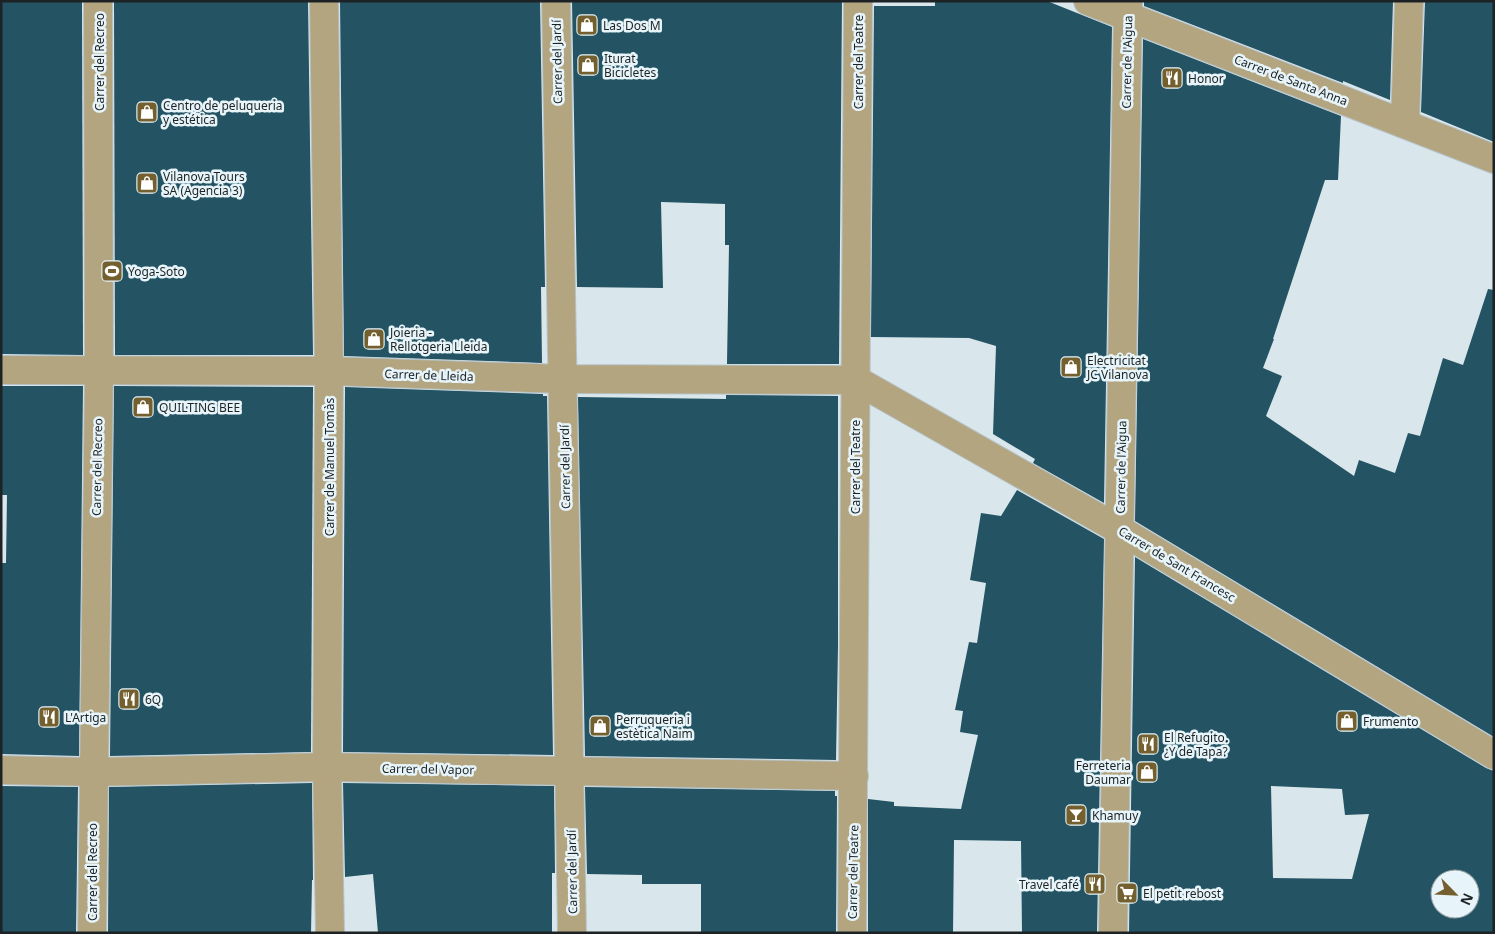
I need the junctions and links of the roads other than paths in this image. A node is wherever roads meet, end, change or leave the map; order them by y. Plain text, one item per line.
1 (98, 1) edge
2 (324, 1) edge
3 (556, 1) edge
4 (858, 1) edge
5 (1088, 1) edge
6 (1409, 1) edge
7 (1128, 9) edge
8 (1405, 124) junction
9 (1494, 159) edge
10 (1, 370) edge
11 (99, 371) junction
12 (329, 371) junction
13 (563, 380) junction
14 (856, 380) junction
15 (1120, 530) junction
16 (1494, 755) edge
17 (327, 767) junction
18 (1, 770) edge
19 (571, 771) junction
20 (92, 772) junction
21 (854, 776) junction
22 (92, 933) edge
23 (330, 933) edge
24 (572, 933) edge
25 (852, 933) edge
26 (1112, 933) edge

1 - 11 street, Carrer del Recreo
2 - 12 street, Carrer de Manuel Tomàs
3 - 13 street, Carrer del Jardí
4 - 14 street, Carrer del Teatre
5 - 7 street, Carrer de Santa Anna
6 - 8 street
7 - 8 street, Carrer de Santa Anna
7 - 15 street, Carrer de l'Aigua
8 - 9 street, Carrer de Santa Anna
10 - 11 street, Carrer de Lleida
11 - 12 street, Carrer de Lleida
11 - 20 street, Carrer del Recreo
12 - 13 street, Carrer de Lleida
12 - 17 street, Carrer de Manuel Tomàs
13 - 14 street, Carrer de Lleida
13 - 19 street, Carrer del Jardí
14 - 15 street, Carrer de Sant Francesc
14 - 21 street, Carrer del Teatre
15 - 16 street, Carrer de Sant Francesc
15 - 26 street, Carrer de l'Aigua
17 - 19 street, Carrer del Vapor
17 - 20 street, Carrer del Vapor
17 - 23 street, Carrer de Manuel Tomàs
18 - 20 street, Carrer del Vapor
19 - 21 street, Carrer del Vapor
19 - 24 street, Carrer del Jardí
20 - 22 street, Carrer del Recreo
21 - 25 street, Carrer del Teatre

